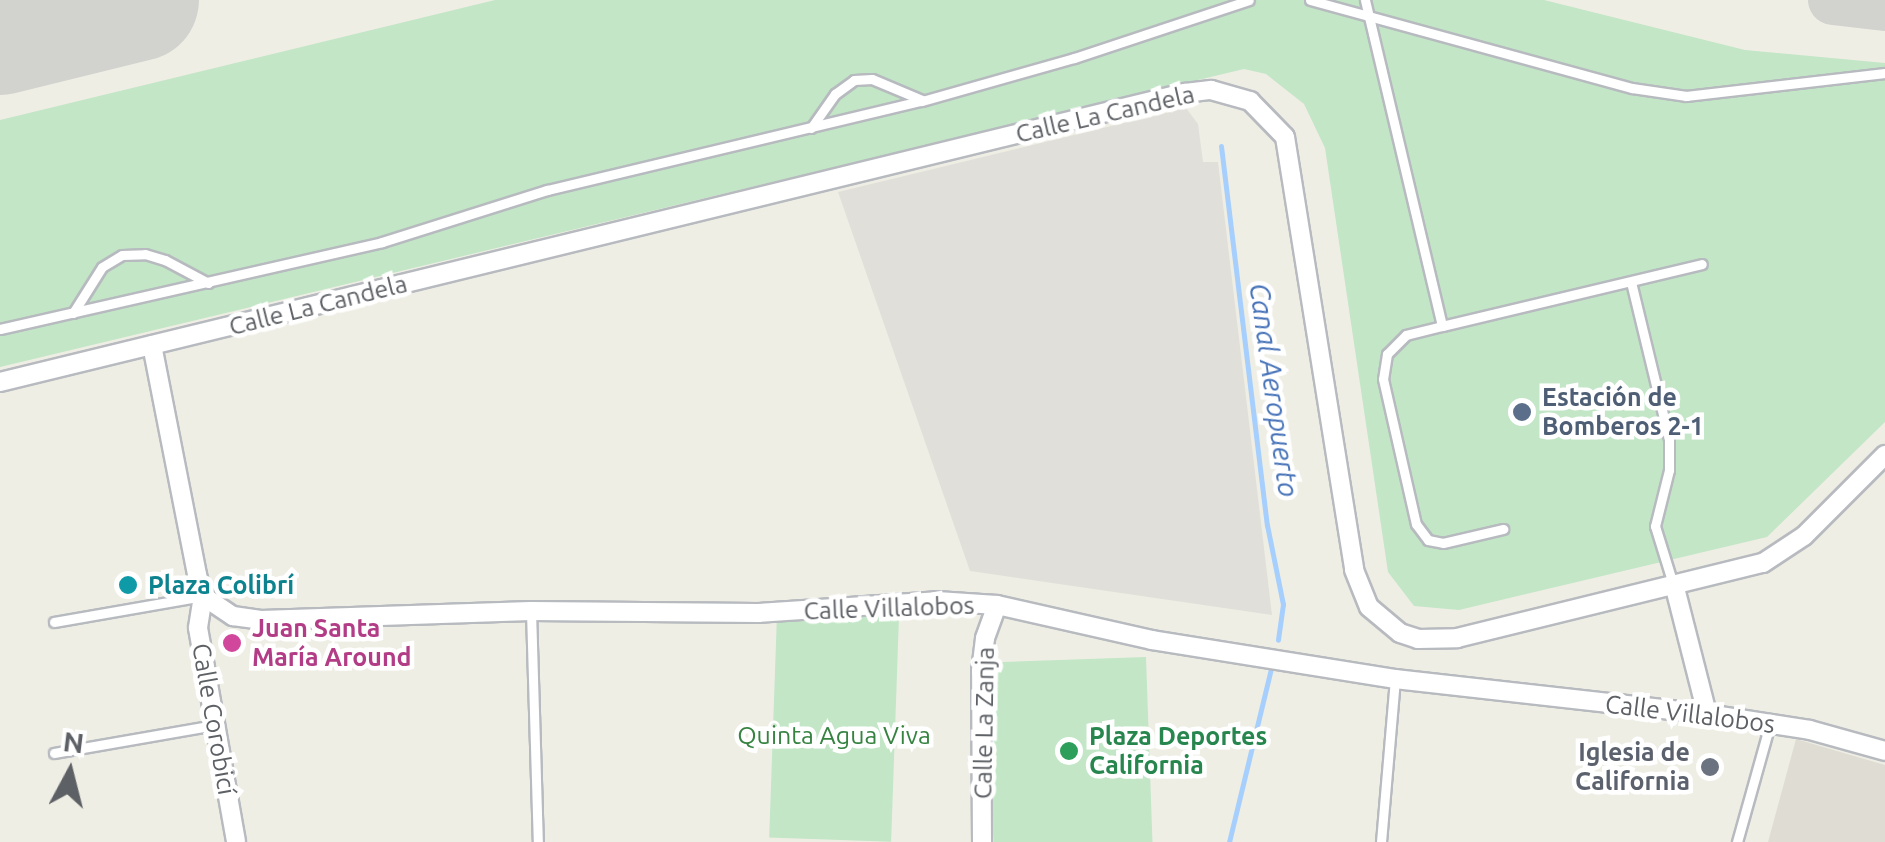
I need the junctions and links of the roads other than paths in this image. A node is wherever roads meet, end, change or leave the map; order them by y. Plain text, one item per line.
1 (1250, 0) edge
2 (1310, 0) edge
3 (1365, 0) edge
4 (1367, 14) junction
5 (1885, 73) edge
6 (922, 100) junction
7 (811, 128) junction
8 (1702, 264) dead end
9 (1631, 282) junction
10 (208, 283) junction
11 (73, 313) junction
12 (1442, 326) junction
13 (0, 329) edge
14 (152, 345) junction
15 (0, 382) edge
16 (1885, 454) edge
17 (1502, 529) dead end
18 (1675, 588) junction
19 (203, 596) junction
20 (998, 605) junction
21 (531, 611) junction
22 (54, 622) dead end
23 (1395, 679) junction
24 (1708, 714) junction
25 (215, 724) junction
26 (1770, 724) junction
27 (1885, 751) edge
28 (54, 754) dead end
29 (236, 842) edge
30 (538, 842) edge
31 (982, 842) edge
32 (1381, 842) edge
33 (1737, 842) edge

1 - 6 lane
2 - 4 lane
3 - 4 lane
4 - 5 lane
4 - 12 lane
6 - 7 lane
6 - 7 lane
7 - 10 lane
8 - 9 lane
9 - 12 lane
9 - 18 lane
10 - 11 lane
10 - 11 lane
11 - 13 lane
12 - 17 lane
14 - 15 street, Calle La Candela
14 - 18 street, Calle La Candela
14 - 19 street
16 - 18 street, Calle La Candela
18 - 24 street
19 - 21 street, Calle Villalobos
19 - 22 lane
19 - 25 street, Calle Corobicí
20 - 21 street, Calle Villalobos
20 - 23 street, Calle Villalobos
20 - 31 street, Calle La Zanja
21 - 30 lane
23 - 24 street, Calle Villalobos
23 - 32 lane
24 - 26 street, Calle Villalobos
25 - 28 lane
25 - 29 street, Calle Corobicí
26 - 27 street, Calle Villalobos
26 - 33 lane

